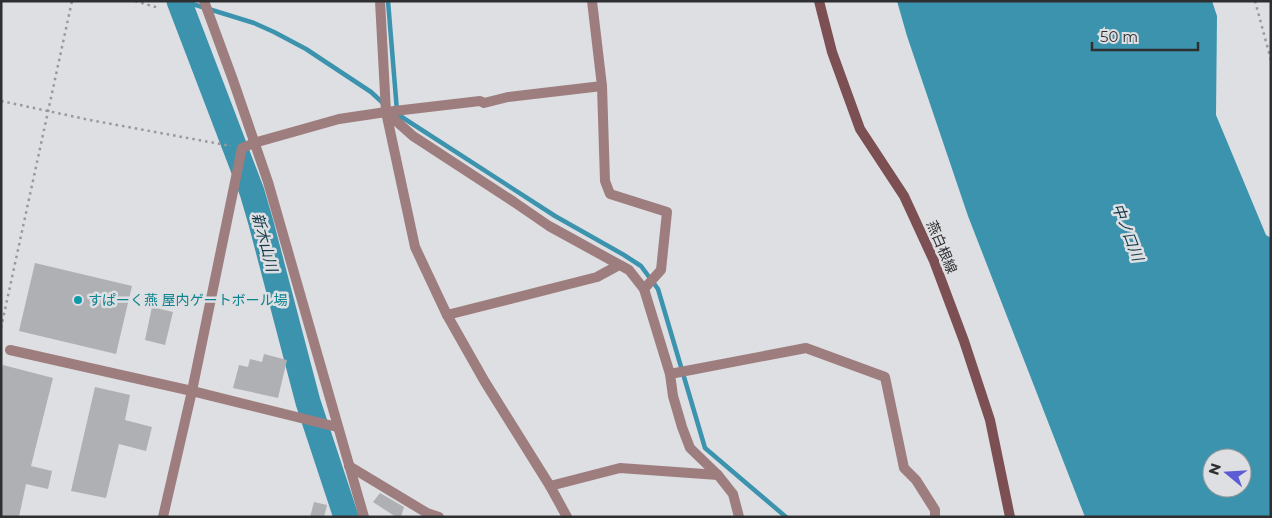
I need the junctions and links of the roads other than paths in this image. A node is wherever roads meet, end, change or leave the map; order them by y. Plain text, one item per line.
1 (204, 1) edge
2 (380, 1) edge
3 (592, 1) edge
4 (819, 1) edge
5 (602, 86) junction
6 (386, 112) junction
7 (254, 143) junction
8 (619, 265) junction
9 (644, 289) junction
10 (447, 315) junction
11 (10, 350) dead end
12 (670, 374) junction
13 (192, 391) junction
14 (337, 427) junction
15 (349, 466) junction
16 (718, 475) junction
17 (550, 486) junction
18 (163, 517) edge
19 (364, 517) edge
20 (439, 517) edge
21 (567, 517) edge
22 (740, 517) edge
23 (935, 517) edge
24 (1010, 517) edge

1 - 7 street
2 - 6 street
3 - 5 street
4 - 24 main road, 燕白根線
5 - 6 street
5 - 9 street
6 - 7 street
6 - 8 street
6 - 10 street
7 - 13 street
7 - 14 street
8 - 9 street
8 - 10 street
9 - 12 street
10 - 17 street
11 - 13 street
12 - 16 street
12 - 23 street
13 - 14 street
13 - 18 street
14 - 15 street
15 - 19 street
15 - 20 street
16 - 17 street
16 - 22 street
17 - 21 street

